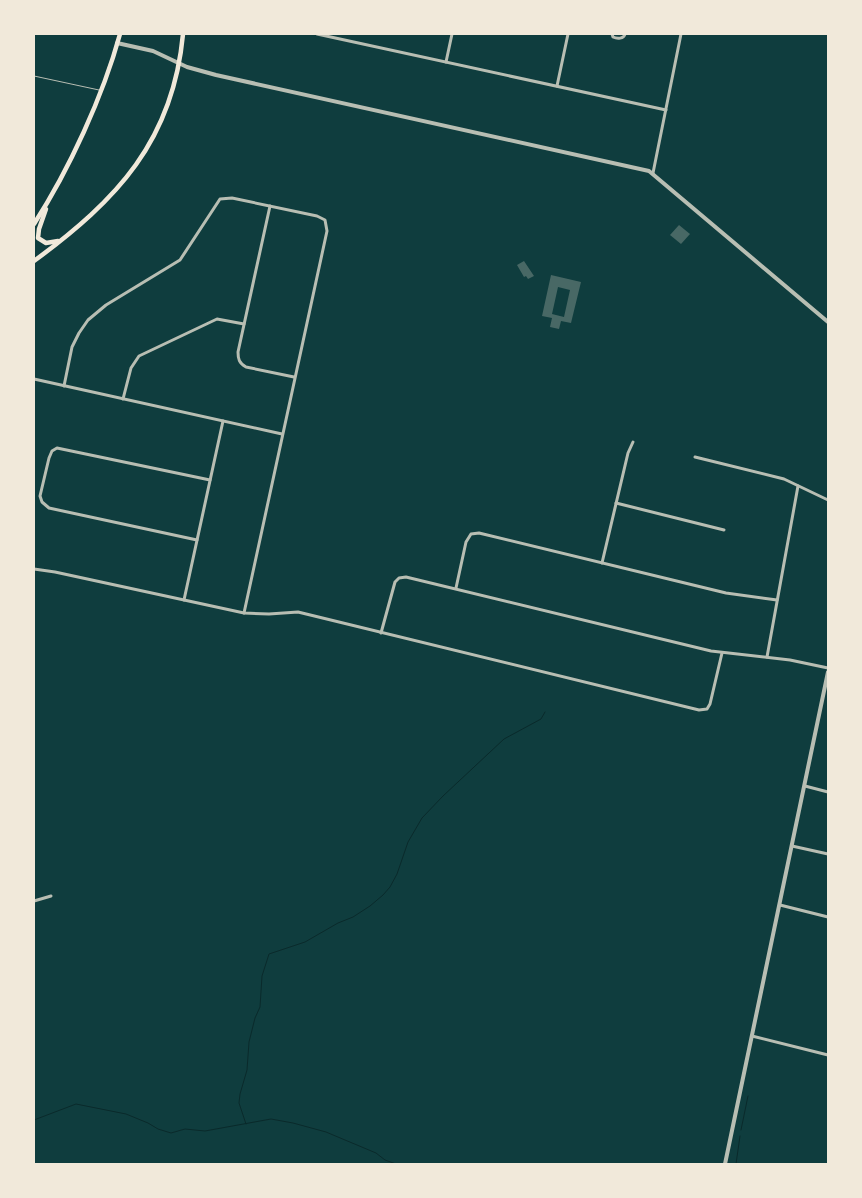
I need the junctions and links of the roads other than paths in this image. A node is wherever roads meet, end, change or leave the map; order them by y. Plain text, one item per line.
1 (120, 34) edge
2 (183, 34) edge
3 (318, 34) edge
4 (452, 34) edge
5 (568, 34) edge
6 (612, 34) edge
7 (626, 34) edge
8 (681, 34) edge
9 (117, 43) junction
10 (446, 62) junction
11 (180, 63) junction
12 (34, 76) edge
13 (558, 86) junction
14 (100, 91) junction
15 (666, 110) junction
16 (653, 173) junction
17 (49, 201) junction
18 (270, 206) junction
19 (34, 224) edge
20 (63, 239) junction
21 (34, 261) edge
22 (828, 322) edge
23 (244, 324) junction
24 (294, 377) junction
25 (34, 379) edge
26 (64, 386) junction
27 (123, 399) junction
28 (223, 420) junction
29 (282, 434) junction
30 (633, 442) dead end
31 (695, 457) dead end
32 (210, 480) junction
33 (798, 486) junction
34 (828, 500) edge
35 (616, 503) junction
36 (724, 530) dead end
37 (197, 540) junction
38 (602, 563) junction
39 (34, 569) edge
40 (456, 588) junction
41 (184, 600) junction
42 (777, 600) junction
43 (244, 613) junction
44 (381, 633) junction
45 (722, 653) junction
46 (767, 657) junction
47 (828, 668) edge
48 (828, 672) edge
49 (805, 786) junction
50 (828, 792) edge
51 (792, 846) junction
52 (828, 854) edge
53 (51, 896) dead end
54 (34, 901) edge
55 (780, 905) junction
56 (828, 917) edge
57 (752, 1036) junction
58 (828, 1055) edge
59 (725, 1164) edge

1 - 9 main road
2 - 11 main road
3 - 10 street
4 - 10 street
5 - 13 street
6 - 7 street
8 - 15 street
9 - 11 street
9 - 14 main road
10 - 13 street
11 - 16 street
11 - 20 main road
12 - 14 lane
13 - 15 street
14 - 17 main road
15 - 16 street
16 - 22 street
17 - 19 main road
17 - 20 main road
18 - 23 street
18 - 24 street
18 - 26 street
20 - 21 main road
23 - 24 street
23 - 27 street
24 - 29 street
25 - 26 street
26 - 27 street
27 - 28 street
28 - 29 street
28 - 32 street
29 - 43 street
30 - 35 street
31 - 33 street
32 - 37 street
32 - 37 street
33 - 34 street
33 - 42 street
35 - 36 street
35 - 38 street
37 - 41 street
38 - 40 street
38 - 42 street
39 - 41 street
40 - 44 street
40 - 45 street
41 - 43 street
42 - 46 street
43 - 44 street
44 - 45 street
45 - 46 street
46 - 47 street
48 - 49 street
49 - 50 street
49 - 51 street
51 - 52 street
51 - 55 street
53 - 54 street
55 - 56 street
55 - 57 street
57 - 58 street
57 - 59 street

